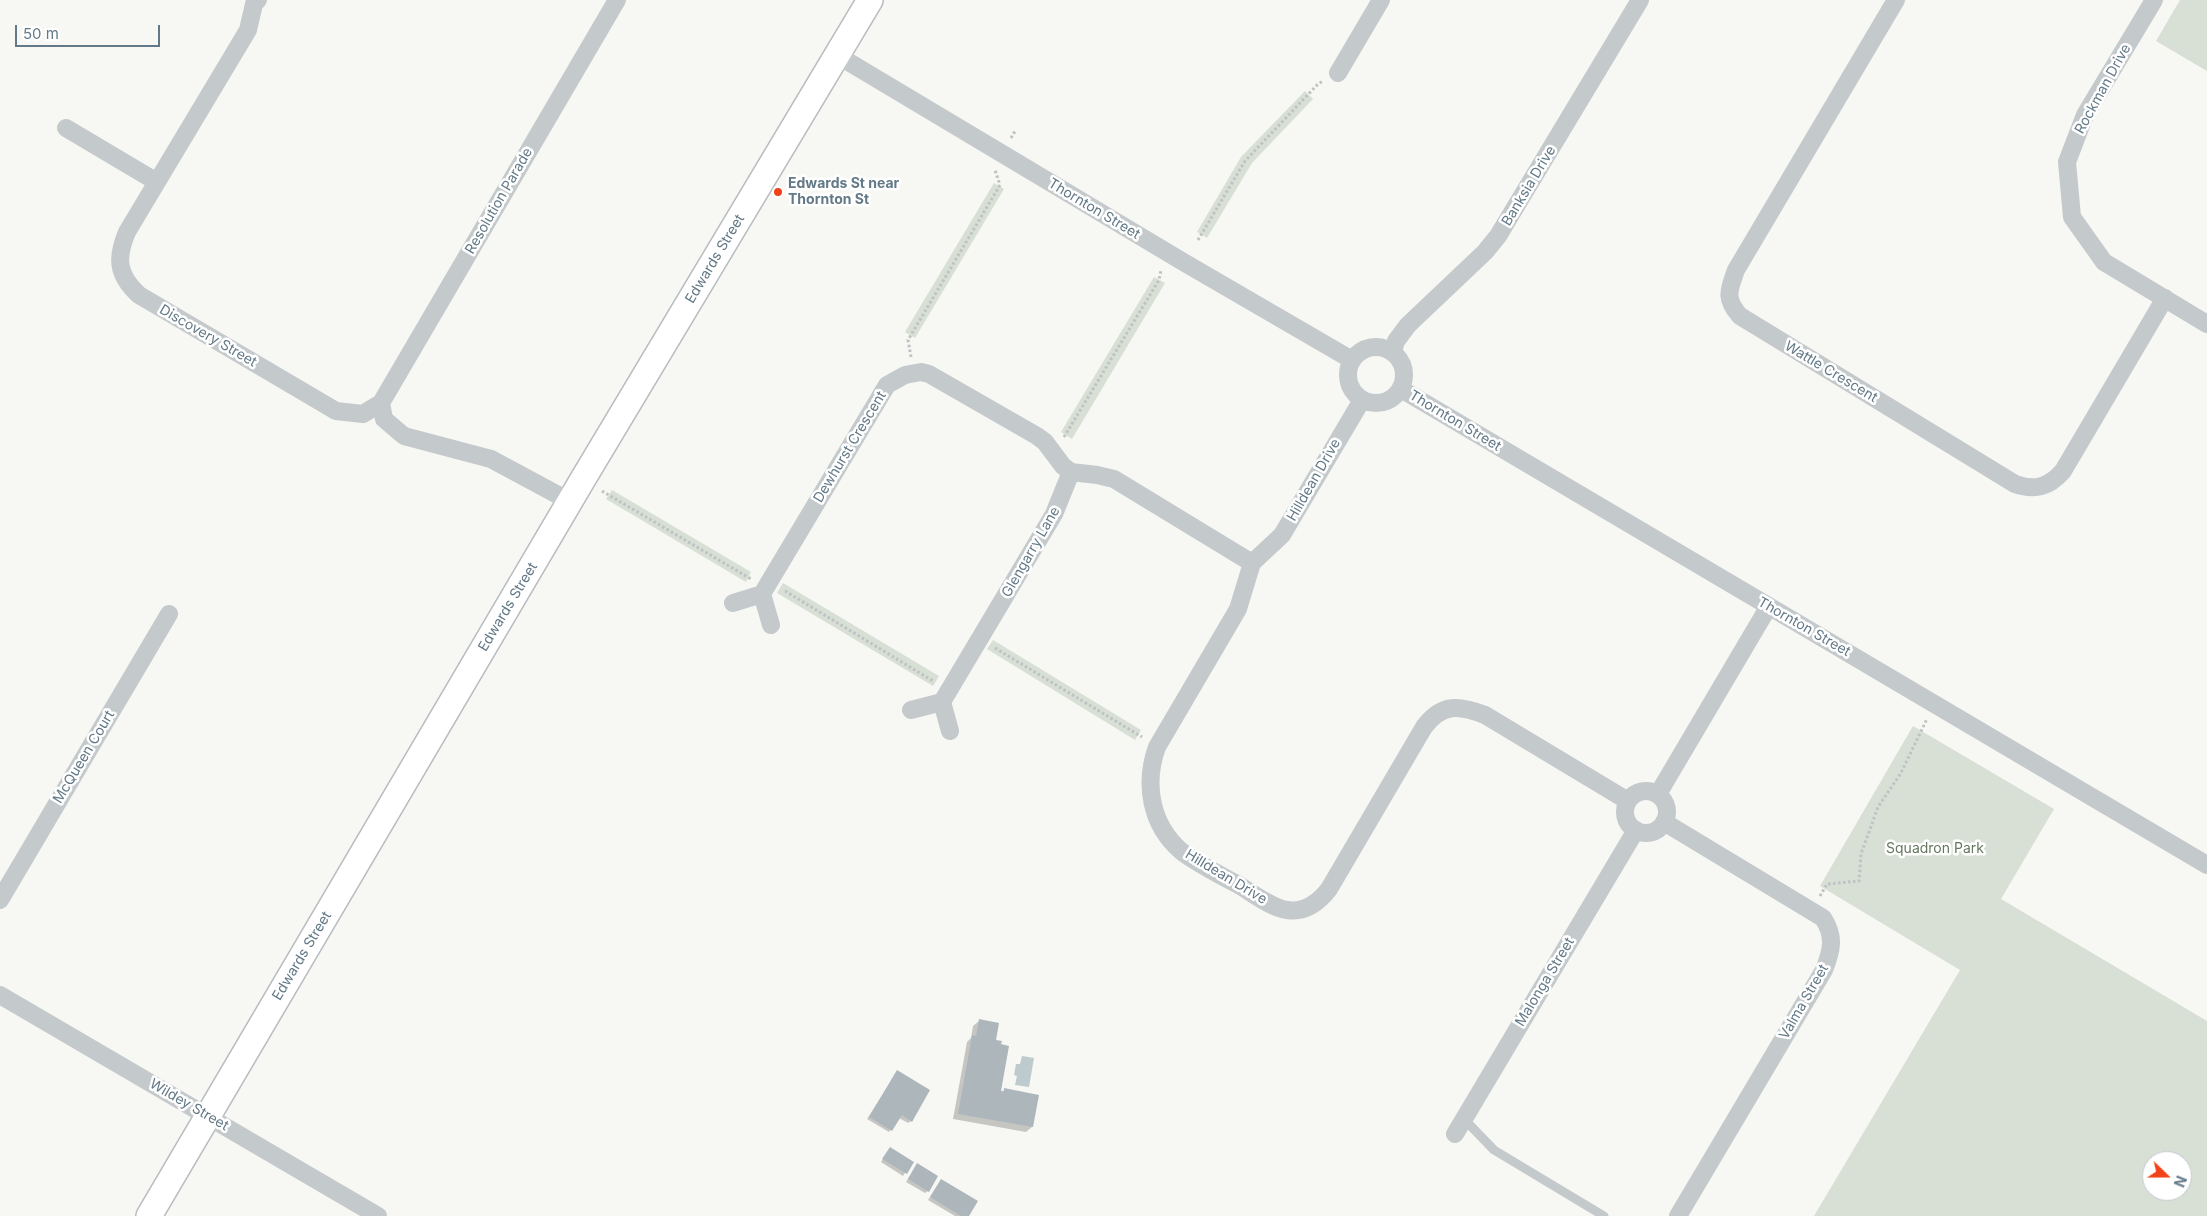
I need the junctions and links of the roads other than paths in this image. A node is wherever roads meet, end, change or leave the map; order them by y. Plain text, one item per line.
1 (616, 0) edge
2 (870, 0) edge
3 (1381, 0) edge
4 (1640, 0) edge
5 (1896, 0) edge
6 (2154, 0) edge
7 (253, 1) edge
8 (838, 55) junction
9 (1338, 73) road end
10 (66, 128) dead end
11 (158, 182) junction
12 (2165, 298) junction
13 (2207, 324) edge
14 (1393, 352) junction
15 (1352, 360) junction
16 (1401, 389) junction
17 (1362, 400) junction
18 (381, 403) junction
19 (1071, 472) junction
20 (571, 502) junction
21 (1252, 563) junction
22 (762, 594) junction
23 (733, 603) dead end
24 (1769, 606) junction
25 (169, 614) dead end
26 (771, 625) dead end
27 (942, 702) junction
28 (911, 710) dead end
29 (950, 731) dead end
30 (1658, 794) junction
31 (1628, 801) junction
32 (1664, 822) junction
33 (1636, 830) junction
34 (2207, 865) edge
35 (0, 900) edge
36 (0, 994) edge
37 (208, 1116) junction
38 (1459, 1127) joint
39 (149, 1216) edge
40 (378, 1216) edge
41 (1604, 1216) edge
42 (1678, 1216) edge

1 - 18 street, Resolution Parade
2 - 8 main road, Edwards Street
3 - 9 street
4 - 14 street, Banksia Drive
5 - 12 street, Wattle Crescent
6 - 12 street, Rockman Drive
7 - 11 street, Discovery Street
8 - 15 street, Thornton Street
8 - 20 main road, Edwards Street
10 - 11 street
11 - 18 street, Discovery Street
12 - 13 street, Rockman Drive
14 - 15 street
14 - 16 street
15 - 17 street
16 - 17 street
16 - 24 street, Thornton Street
17 - 21 street, Hilldean Drive
18 - 20 street
19 - 21 street
19 - 22 street, Dewhurst Crescent
19 - 27 street, Glengarry Lane
20 - 37 main road, Edwards Street
21 - 31 street, Hilldean Drive
22 - 23 street
22 - 26 street
24 - 30 street
24 - 34 street, Thornton Street
25 - 35 street, McQueen Court
27 - 28 street
27 - 29 street
30 - 31 street
30 - 32 street
31 - 33 street
32 - 33 street
32 - 42 street, Valma Street
33 - 38 street, Malonga Street
36 - 37 street, Wildey Street
37 - 39 main road, Edwards Street
37 - 40 street, Wildey Street
38 - 41 lane

